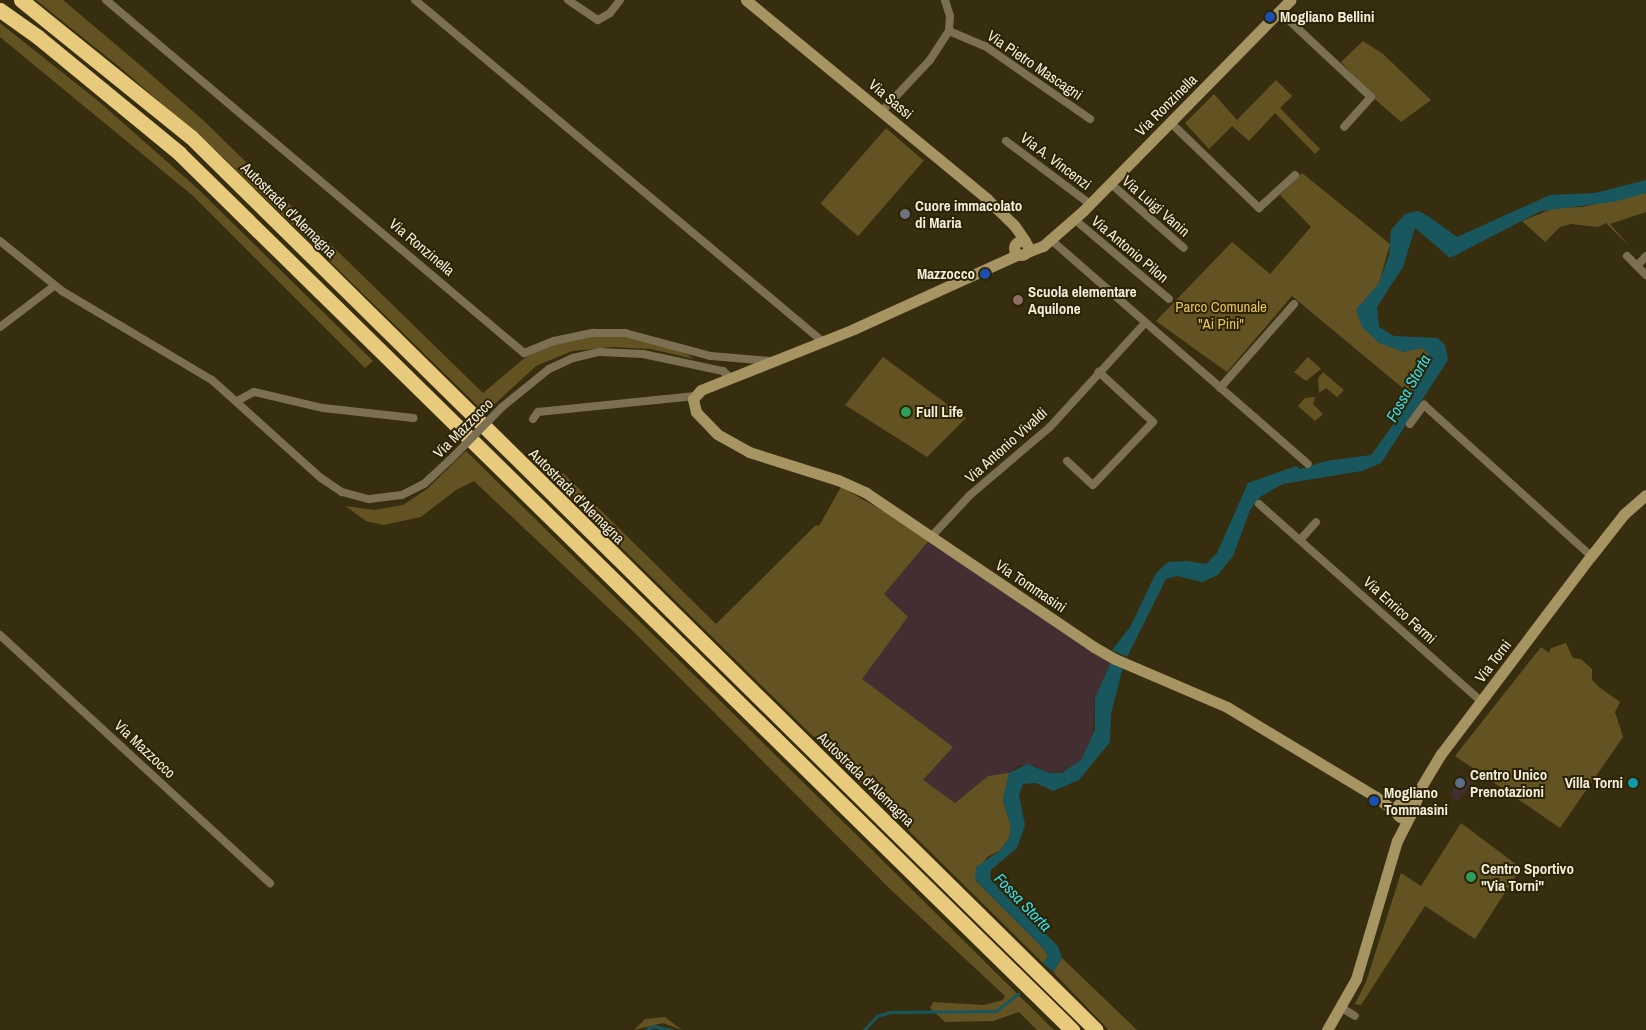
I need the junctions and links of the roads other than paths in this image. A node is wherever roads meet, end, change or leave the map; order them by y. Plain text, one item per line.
1 (21, 0) edge
2 (106, 0) edge
3 (415, 0) edge
4 (568, 0) edge
5 (620, 0) edge
6 (746, 0) edge
7 (945, 0) edge
8 (1290, 0) edge
9 (0, 10) edge
10 (1279, 11) junction
11 (949, 32) junction
12 (882, 111) junction
13 (1090, 119) dead end
14 (1170, 122) junction
15 (1344, 127) dead end
16 (1006, 141) dead end
17 (1295, 175) dead end
18 (1110, 183) junction
19 (1090, 204) junction
20 (1074, 219) junction
21 (1045, 240) junction
22 (0, 241) edge
23 (1021, 247) junction
24 (1184, 248) dead end
25 (1627, 256) dead end
26 (1646, 256) edge
27 (1637, 266) junction
28 (1646, 275) edge
29 (54, 286) junction
30 (1169, 299) dead end
31 (1294, 304) dead end
32 (1145, 323) junction
33 (0, 327) edge
34 (822, 341) junction
35 (772, 362) junction
36 (1099, 372) junction
37 (730, 377) junction
38 (1220, 388) junction
39 (698, 393) junction
40 (237, 400) junction
41 (413, 418) dead end
42 (534, 419) dead end
43 (1410, 424) dead end
44 (1067, 461) dead end
45 (1308, 464) dead end
46 (1646, 495) edge
47 (1259, 504) dead end
48 (1316, 522) dead end
49 (931, 537) junction
50 (1300, 540) junction
51 (1591, 556) junction
52 (0, 635) edge
53 (1481, 701) junction
54 (1404, 810) junction
55 (270, 883) dead end
56 (1342, 1008) junction
57 (1355, 1016) dead end
58 (1072, 1030) edge
59 (1096, 1030) edge
60 (1327, 1030) edge

1 - 59 highway, Autostrada d'Alemagna
2 - 35 street, Via Ronzinella
3 - 34 street
4 - 5 street
6 - 12 street, Via Sassi
7 - 11 street
8 - 10 street, Via Ronzinella
9 - 58 highway
10 - 14 street, Via Ronzinella
10 - 15 street
11 - 12 street
11 - 13 street, Via Pietro Mascagni
12 - 23 street, Via Sassi
14 - 17 street
14 - 18 street, Via Ronzinella
16 - 19 street, Via A. Vincenzi
18 - 19 street, Via Ronzinella
18 - 24 street, Via Luigi Vanin
19 - 20 street, Via Ronzinella
20 - 21 street, Via Ronzinella
20 - 30 street, Via Antonio Pilon
21 - 23 street, Via Ronzinella
21 - 32 street
22 - 29 street, Via Mazzocco
23 - 34 street, Via Ronzinella
25 - 27 street
26 - 27 street
27 - 28 street
29 - 33 street
29 - 40 street, Via Mazzocco
31 - 38 street
32 - 36 street, Via Antonio Vivaldi
32 - 38 street
34 - 35 street, Via Ronzinella
35 - 37 street, Via Ronzinella
36 - 44 street
36 - 49 street, Via Antonio Vivaldi
37 - 39 street, Via Ronzinella
37 - 40 street, Via Mazzocco, bridge
38 - 45 street
39 - 42 street, Via Ronzinella
39 - 49 street, Via Tommasini
40 - 41 street
43 - 51 street
46 - 51 street, Via Torni
47 - 50 street, Via Enrico Fermi
48 - 50 street
49 - 54 street, Via Tommasini
50 - 53 street, Via Enrico Fermi
51 - 53 street, Via Torni
52 - 55 street, Via Mazzocco
53 - 54 street, Via Torni
54 - 56 street, Via Torni
56 - 57 street
56 - 60 street, Via Torni

